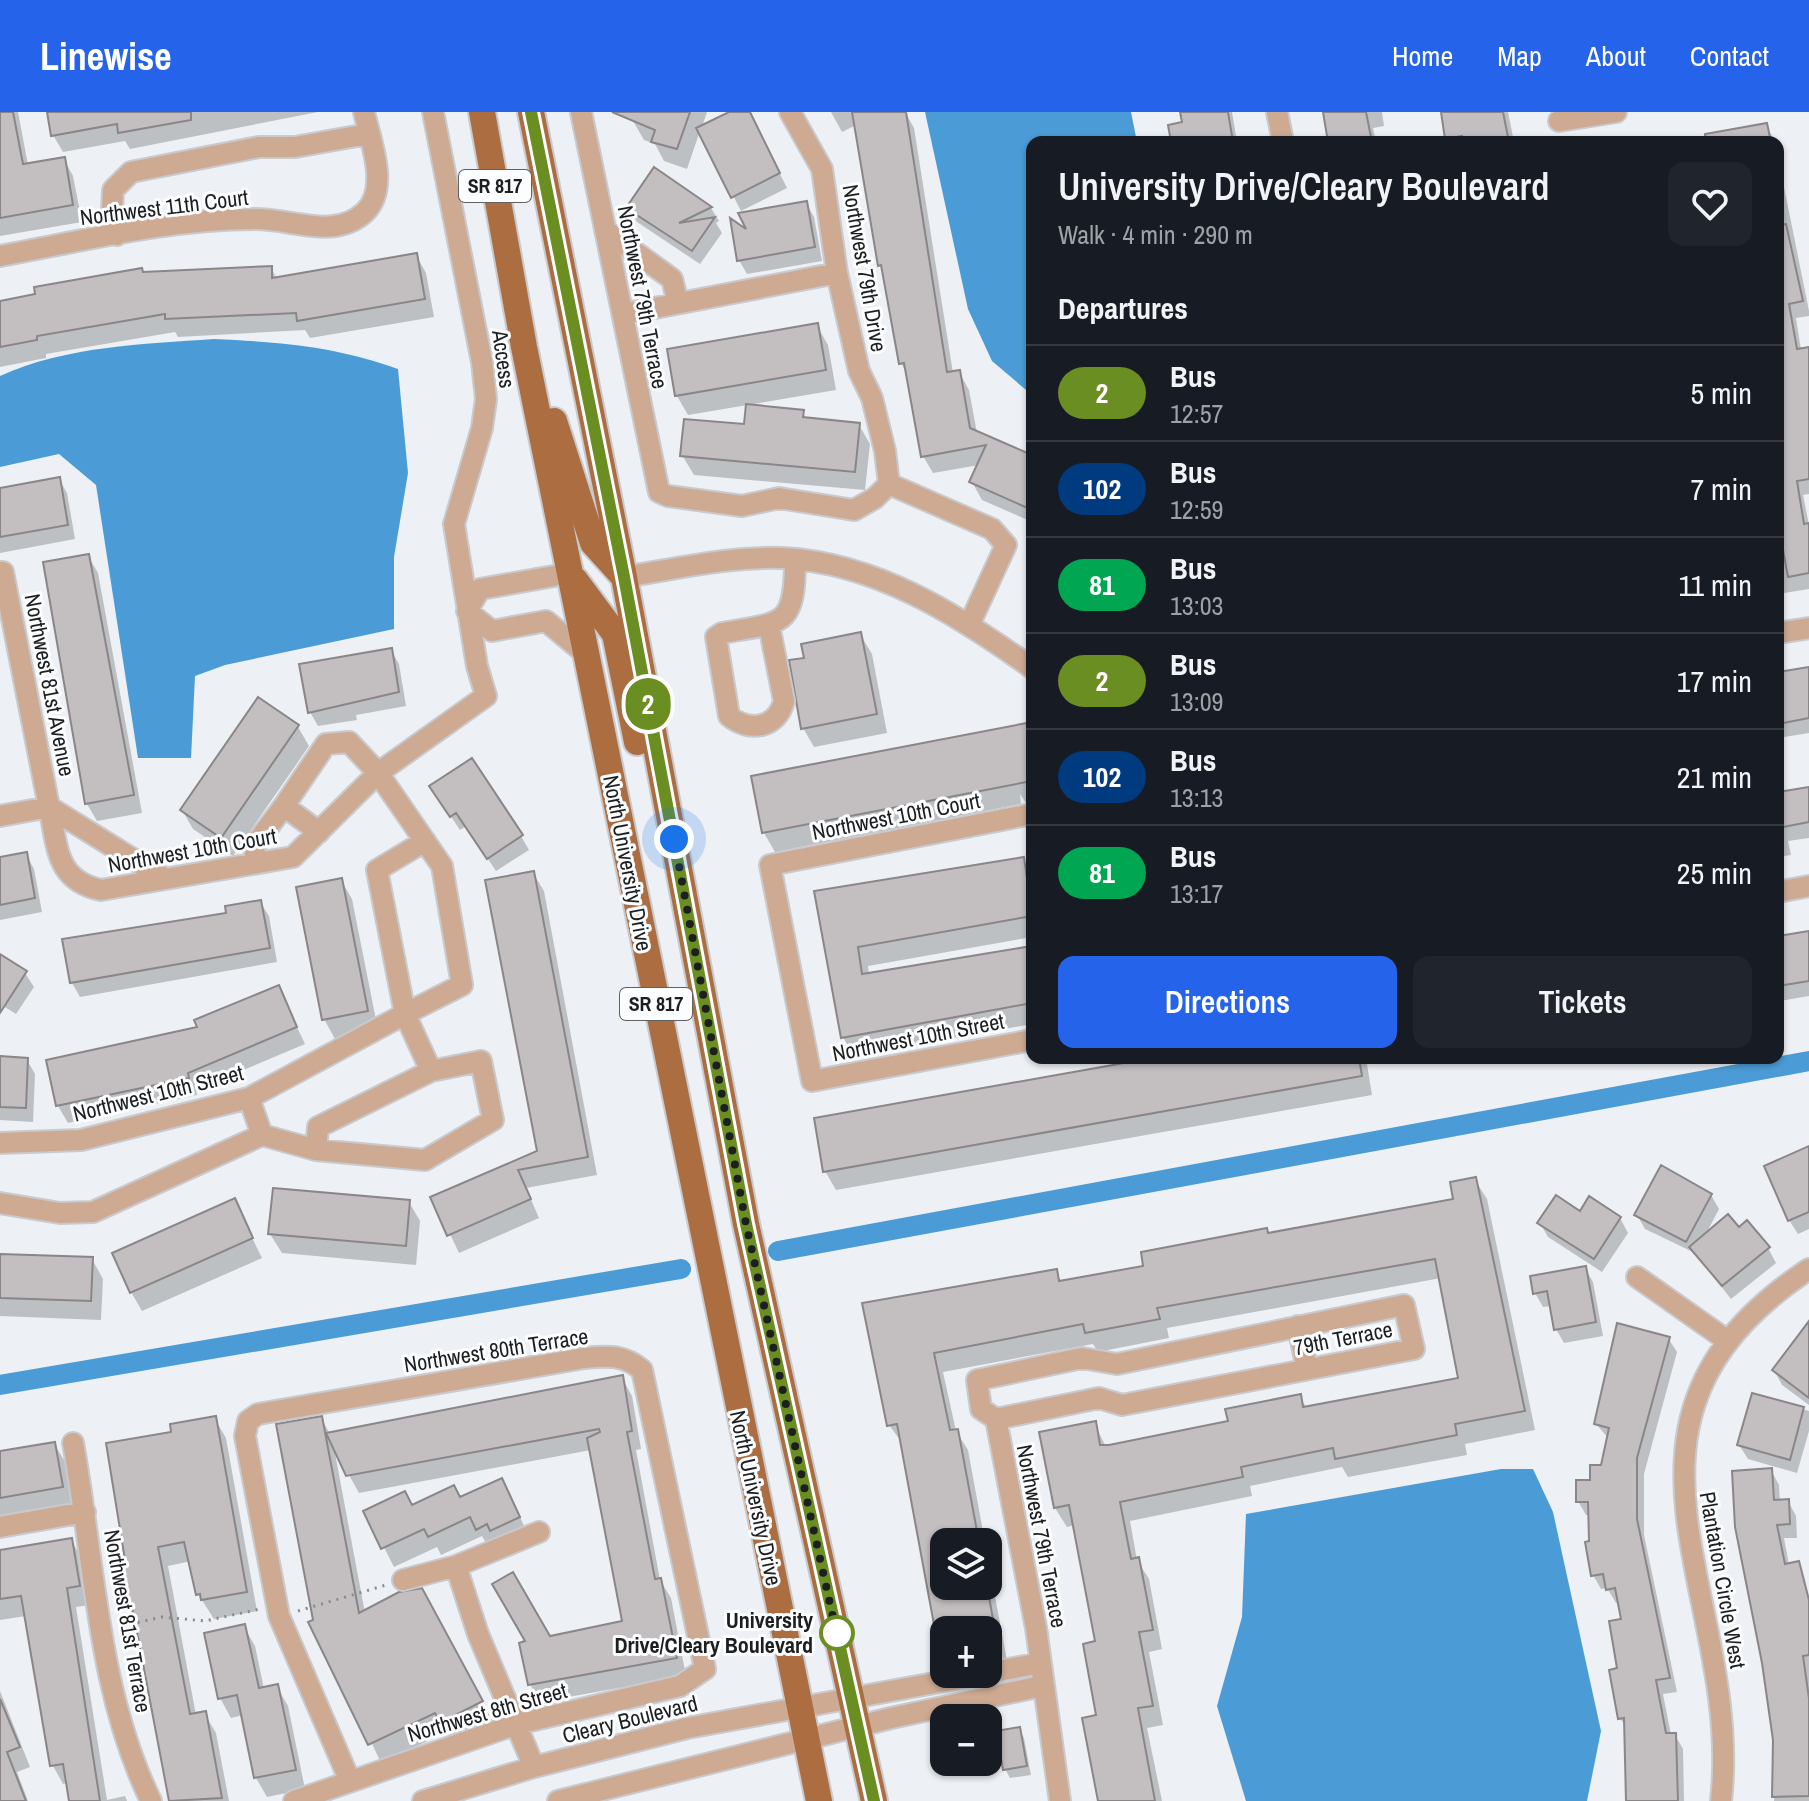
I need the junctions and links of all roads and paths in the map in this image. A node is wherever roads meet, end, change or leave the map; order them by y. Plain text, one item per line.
1 (364, 112) edge
2 (433, 112) edge
3 (482, 112) edge
4 (531, 112) edge
5 (790, 112) edge
6 (1277, 112) edge
7 (1616, 112) edge
8 (584, 116) edge
9 (1558, 116) edge
10 (368, 134) junction
11 (1282, 136) edge
12 (1562, 136) edge
13 (605, 230) junction
14 (117, 235) junction
15 (0, 256) edge
16 (837, 273) junction
17 (678, 303) junction
18 (623, 314) junction
19 (524, 347) junction
20 (889, 484) junction
21 (795, 559) junction
22 (2, 572) edge
23 (571, 573) junction
24 (624, 577) junction
25 (467, 611) junction
26 (970, 623) junction
27 (769, 625) junction
28 (1809, 628) edge
29 (1784, 632) edge
30 (587, 655) junction
31 (1026, 664) edge
32 (486, 696) joint
33 (378, 773) junction
34 (284, 806) junction
35 (49, 807) junction
36 (1026, 815) edge
37 (0, 816) edge
38 (319, 832) junction
39 (425, 841) junction
40 (256, 863) junction
41 (165, 879) junction
42 (1809, 886) edge
43 (683, 891) junction
44 (1784, 891) edge
45 (405, 1014) junction
46 (1026, 1041) edge
47 (431, 1071) junction
48 (812, 1081) joint
49 (249, 1098) junction
50 (262, 1135) junction
51 (0, 1143) edge
52 (316, 1150) junction
53 (0, 1203) edge
54 (1809, 1269) edge
55 (1637, 1277) dead end
56 (1298, 1326) junction
57 (1728, 1341) junction
58 (1102, 1361) junction
59 (1307, 1369) junction
60 (1099, 1398) junction
61 (996, 1419) junction
62 (73, 1443) dead end
63 (85, 1512) junction
64 (0, 1527) edge
65 (539, 1532) dead end
66 (456, 1566) junction
67 (403, 1580) joint
68 (278, 1611) junction
69 (102, 1630) junction
70 (1040, 1663) junction
71 (1002, 1671) edge
72 (697, 1677) joint
73 (930, 1684) edge
74 (1042, 1686) junction
75 (851, 1699) junction
76 (799, 1708) junction
77 (517, 1724) junction
78 (858, 1727) junction
79 (806, 1741) junction
80 (534, 1767) junction
81 (349, 1779) junction
82 (151, 1801) edge
83 (294, 1801) edge
84 (423, 1801) edge
85 (558, 1801) edge
86 (819, 1801) edge
87 (874, 1801) edge
88 (1060, 1801) edge
89 (1721, 1801) edge

1 - 10 street
2 - 25 street, Access
3 - 19 main road, North University Drive / SR 817
4 - 24 main road, SR 817
5 - 16 street, Northwest 79th Drive
6 - 11 street
7 - 9 street
8 - 13 street, Northwest 79th Terrace
9 - 12 street
10 - 14 street
10 - 14 street, Northwest 11th Court
13 - 17 street
13 - 18 street, Northwest 79th Terrace
14 - 15 street, Northwest 11th Court
16 - 17 street
16 - 20 street, Northwest 79th Drive
17 - 18 street
18 - 20 street, Northwest 79th Terrace
19 - 23 main road, North University Drive / SR 817
19 - 24 main road
20 - 26 street
21 - 24 street
21 - 26 street
21 - 27 street
22 - 35 street, Northwest 81st Avenue
23 - 25 street
23 - 30 main road, North University Drive / SR 817
23 - 43 main road
24 - 43 main road, SR 817
25 - 30 street
25 - 32 street, Access
26 - 31 street
27 - 27 street
28 - 29 street
30 - 76 main road, North University Drive / SR 817
32 - 33 street, Northwest 10th Court
33 - 34 street
33 - 38 street, Northwest 10th Court
33 - 39 street
34 - 38 street
34 - 40 street
35 - 37 street
35 - 41 street
35 - 41 street, Northwest 10th Court
36 - 48 street, Northwest 10th Court
38 - 40 street, Northwest 10th Court
39 - 45 street
39 - 45 street
40 - 41 street, Northwest 10th Court
42 - 44 street
43 - 75 main road, SR 817
45 - 47 street
45 - 49 street, Northwest 10th Street
46 - 48 street, Northwest 10th Street
47 - 52 street
47 - 52 street
49 - 50 street
49 - 51 street, Northwest 10th Street
50 - 52 street
50 - 53 street
54 - 57 street, Plantation Circle West
55 - 57 street
56 - 58 street, 79th Terrace
56 - 59 street
56 - 59 street, 79th Terrace
57 - 89 street, Plantation Circle West
58 - 60 street
58 - 61 street, 79th Terrace
59 - 60 street, 79th Terrace
60 - 61 street, 79th Terrace
61 - 70 street, Northwest 79th Terrace
62 - 63 street, Northwest 81st Terrace
63 - 64 street
63 - 69 street, Northwest 81st Terrace
65 - 66 street
66 - 67 street
66 - 77 street
67 - 68 path
68 - 69 path
68 - 72 street, Northwest 80th Terrace
68 - 81 street
69 - 82 street, Northwest 81st Terrace
70 - 71 street
70 - 74 street, Northwest 79th Terrace
72 - 77 street, Northwest 8th Street
73 - 75 street
74 - 78 street
74 - 88 street, Northwest 79th Terrace
75 - 76 street, Cleary Boulevard
75 - 78 main road, SR 817
76 - 79 main road, North University Drive / SR 817
76 - 80 street, Cleary Boulevard
77 - 80 street
77 - 81 street, Northwest 8th Street
78 - 79 street
78 - 87 main road, SR 817
79 - 85 street
79 - 86 main road, North University Drive / SR 817
80 - 84 street, Cleary Boulevard
81 - 83 street, Northwest 8th Street

